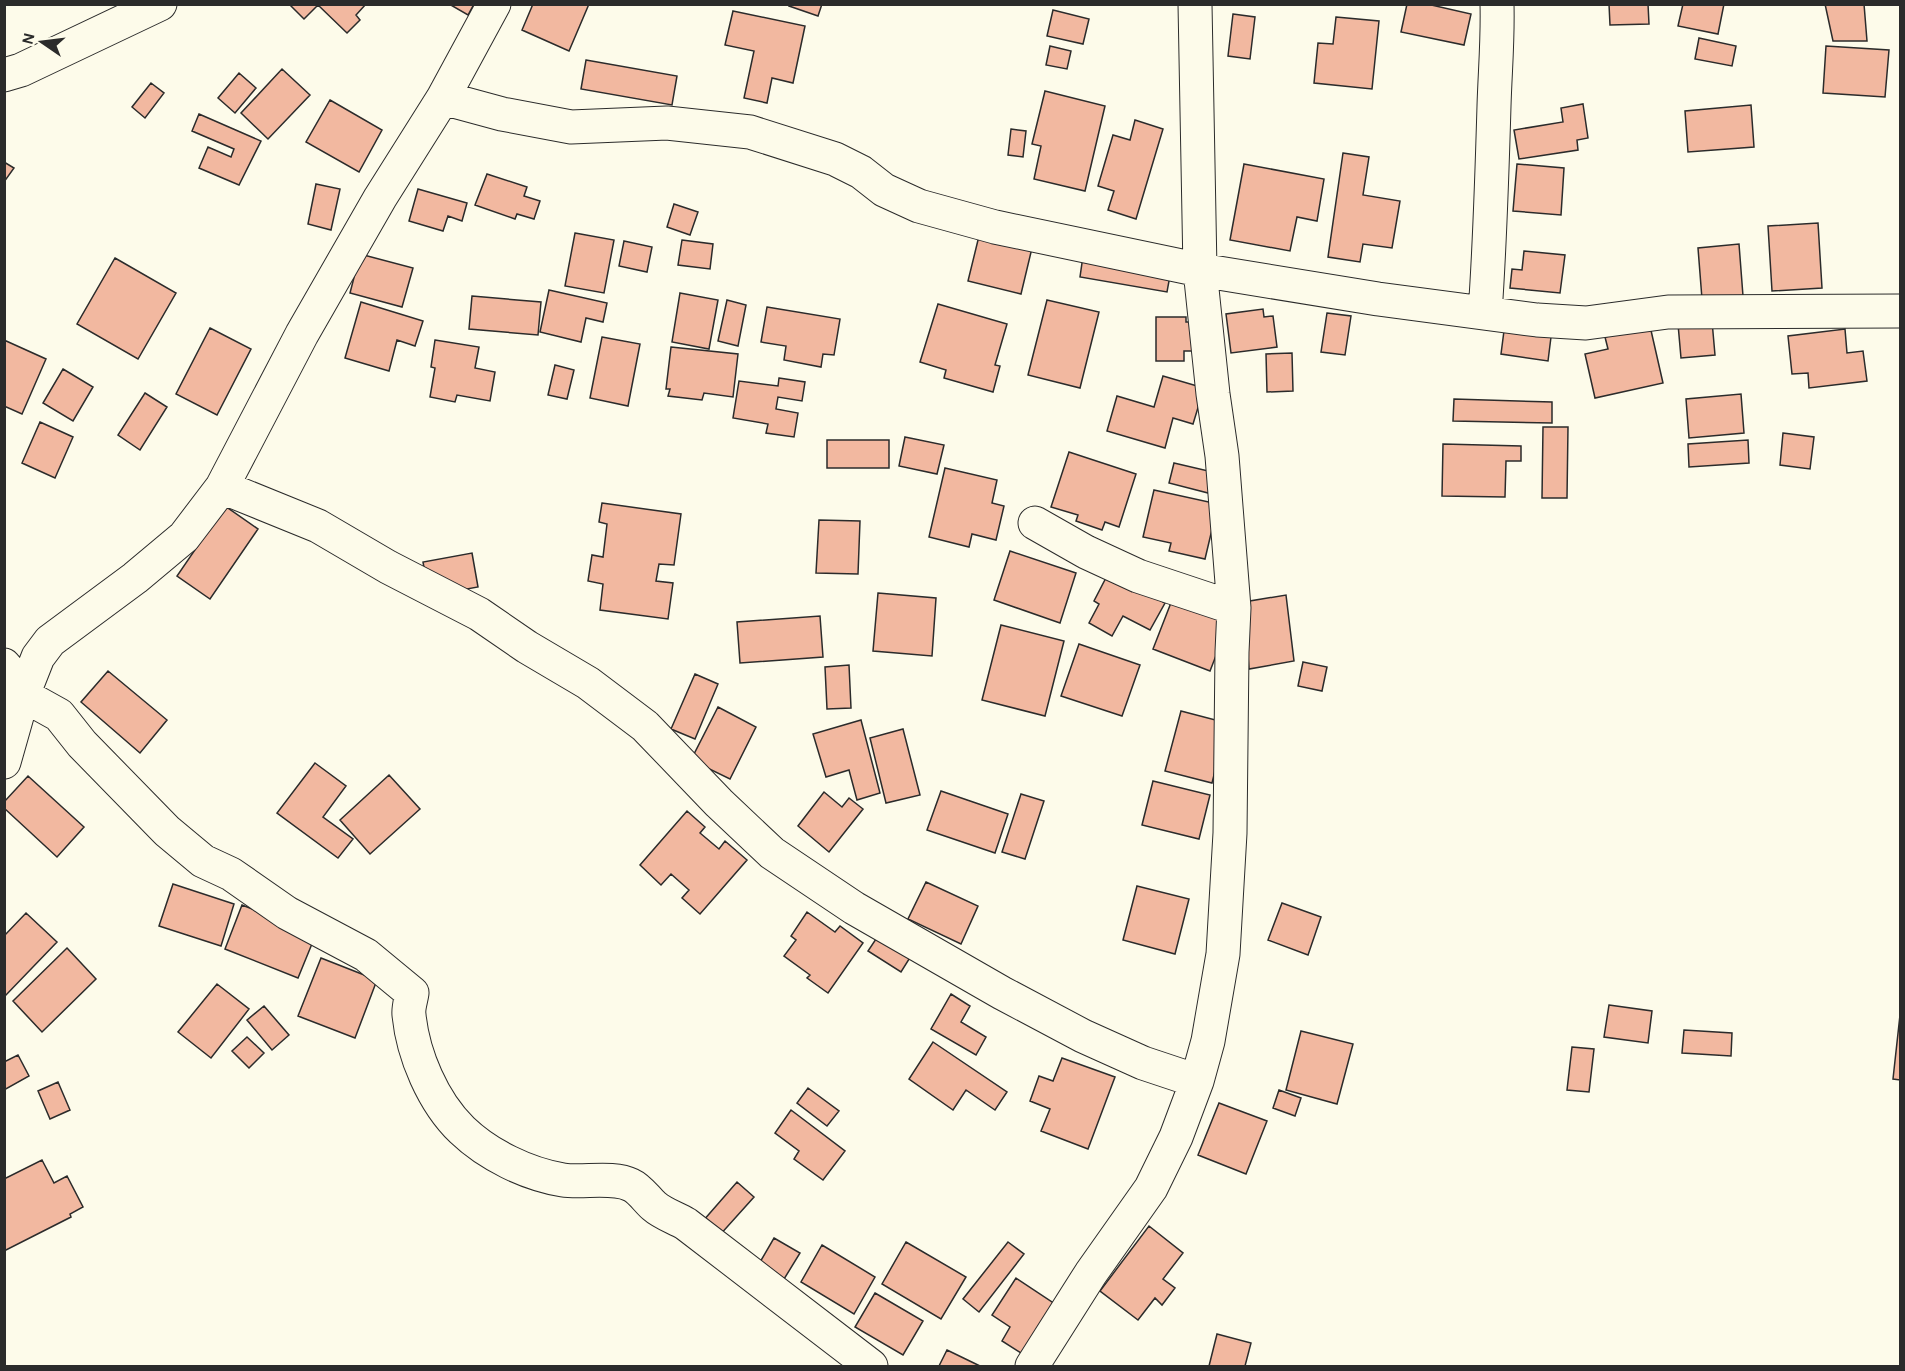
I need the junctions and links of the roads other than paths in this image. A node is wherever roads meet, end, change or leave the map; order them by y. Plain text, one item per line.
1 (160, 4) edge
2 (494, 4) edge
3 (1195, 4) edge
4 (1497, 4) edge
5 (4, 75) edge
6 (442, 98) junction
7 (1200, 270) junction
8 (1900, 311) edge
9 (1485, 313) junction
10 (222, 487) junction
11 (1035, 523) dead end
12 (1234, 608) junction
13 (4, 665) edge
14 (23, 695) junction
15 (4, 762) edge
16 (1197, 1081) junction
17 (871, 1366) edge
18 (1032, 1366) edge

1 - 5 street
2 - 6 street
3 - 7 street
4 - 9 street
6 - 7 street
6 - 10 street
7 - 9 street
7 - 12 street
8 - 9 street
10 - 14 street
10 - 16 street
11 - 12 street
12 - 16 street
13 - 14 street
14 - 15 street
14 - 17 street
16 - 18 street

